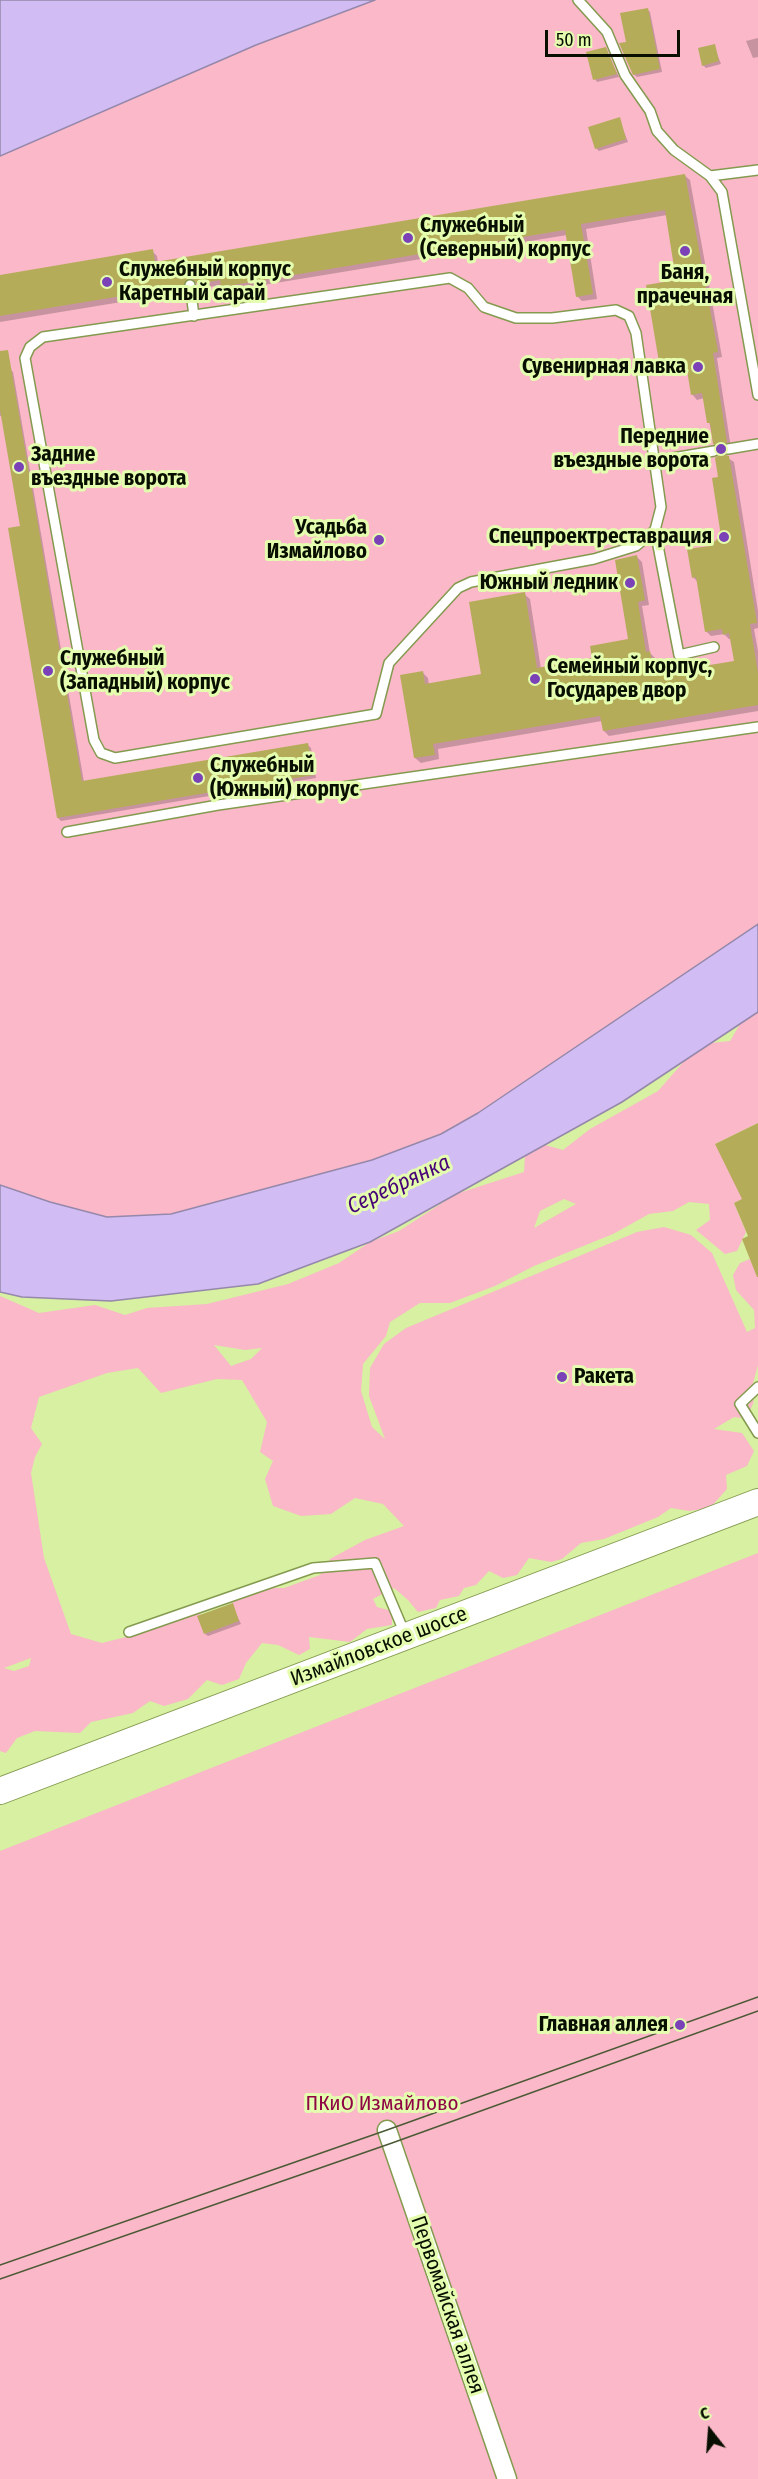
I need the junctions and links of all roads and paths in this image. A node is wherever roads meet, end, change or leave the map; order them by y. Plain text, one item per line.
1 (578, 0) edge
2 (758, 170) edge
3 (710, 176) junction
4 (190, 285) dead end
5 (194, 316) junction
6 (758, 395) edge
7 (758, 444) edge
8 (728, 449) dead end
9 (714, 451) dead end
10 (655, 461) junction
11 (655, 530) junction
12 (714, 647) dead end
13 (758, 727) edge
14 (67, 832) dead end
15 (758, 1387) edge
16 (758, 1433) edge
17 (758, 1502) edge
18 (129, 1632) dead end
19 (405, 1637) junction
20 (0, 1791) edge
21 (387, 2130) dead end
22 (507, 2479) edge

1 - 3 lane
2 - 3 lane
3 - 6 lane
4 - 5 lane
5 - 10 lane
5 - 11 lane
7 - 8 lane
9 - 10 lane
10 - 11 lane
11 - 12 lane
13 - 14 lane
15 - 16 lane
17 - 19 main road, Измайловское шоссе
18 - 19 lane
19 - 20 main road, Измайловское шоссе
21 - 22 street, Первомайская аллея

